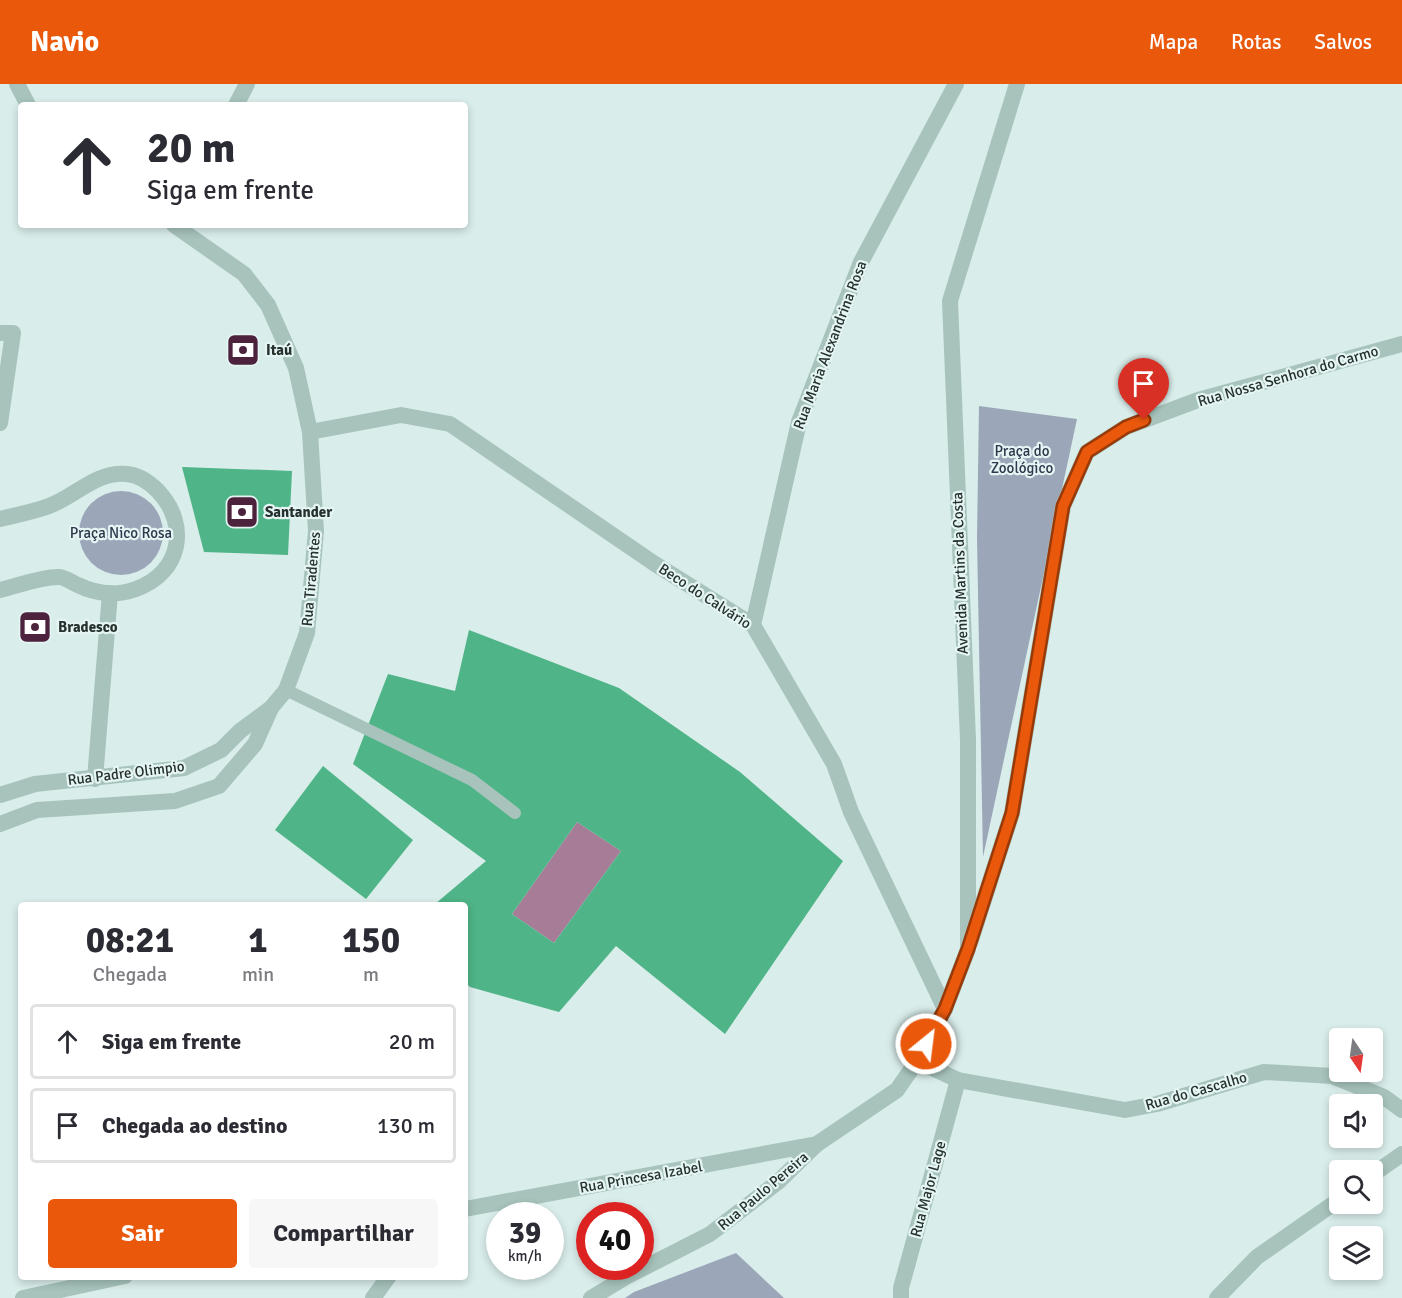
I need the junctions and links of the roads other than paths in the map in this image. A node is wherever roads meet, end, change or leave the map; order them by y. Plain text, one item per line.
1 (17, 84) edge
2 (247, 84) edge
3 (956, 84) edge
4 (1017, 84) edge
5 (26, 102) edge
6 (238, 102) edge
7 (180, 228) edge
8 (7, 333) edge
9 (1402, 344) edge
10 (0, 423) edge
11 (310, 432) junction
12 (0, 519) edge
13 (0, 590) edge
14 (110, 593) junction
15 (753, 625) junction
16 (286, 690) junction
17 (271, 708) junction
18 (95, 778) junction
19 (0, 795) edge
20 (515, 813) dead end
21 (0, 824) edge
22 (968, 949) junction
23 (945, 1009) junction
24 (917, 1061) junction
25 (958, 1080) junction
26 (1402, 1110) edge
27 (817, 1144) junction
28 (1402, 1154) edge
29 (1383, 1167) edge
30 (1329, 1207) edge
31 (468, 1208) edge
32 (106, 1280) edge
33 (386, 1280) edge
34 (23, 1298) edge
35 (373, 1298) edge
36 (591, 1298) edge
37 (901, 1298) edge
38 (1217, 1298) edge

1 - 5 street
2 - 6 street
3 - 15 street, Rua Maria Alexandrina Rosa
4 - 22 street, Avenida Martins da Costa
7 - 11 street, Rua Tiradentes
8 - 10 street
9 - 22 street, Rua Nossa Senhora do Carmo
11 - 15 street, Beco do Calvário
11 - 16 street, Rua Tiradentes
12 - 14 street
13 - 14 street
14 - 18 street
15 - 23 street, Beco do Calvário
16 - 17 street, Rua Tiradentes
16 - 20 lane
17 - 18 street, Rua Padre Olimpio
17 - 21 street
18 - 19 street, Rua Padre Olimpio
22 - 23 street, Avenida Martins da Costa
23 - 24 street, Avenida Martins da Costa
24 - 25 street, Rua do Cascalho
24 - 27 street, Rua Paulo Pereira
25 - 26 street, Rua do Cascalho
25 - 37 street, Rua Major Lage
27 - 31 street, Rua Princesa Izabel
27 - 36 street, Rua Paulo Pereira
28 - 29 street
30 - 38 street
32 - 34 street
33 - 35 street

